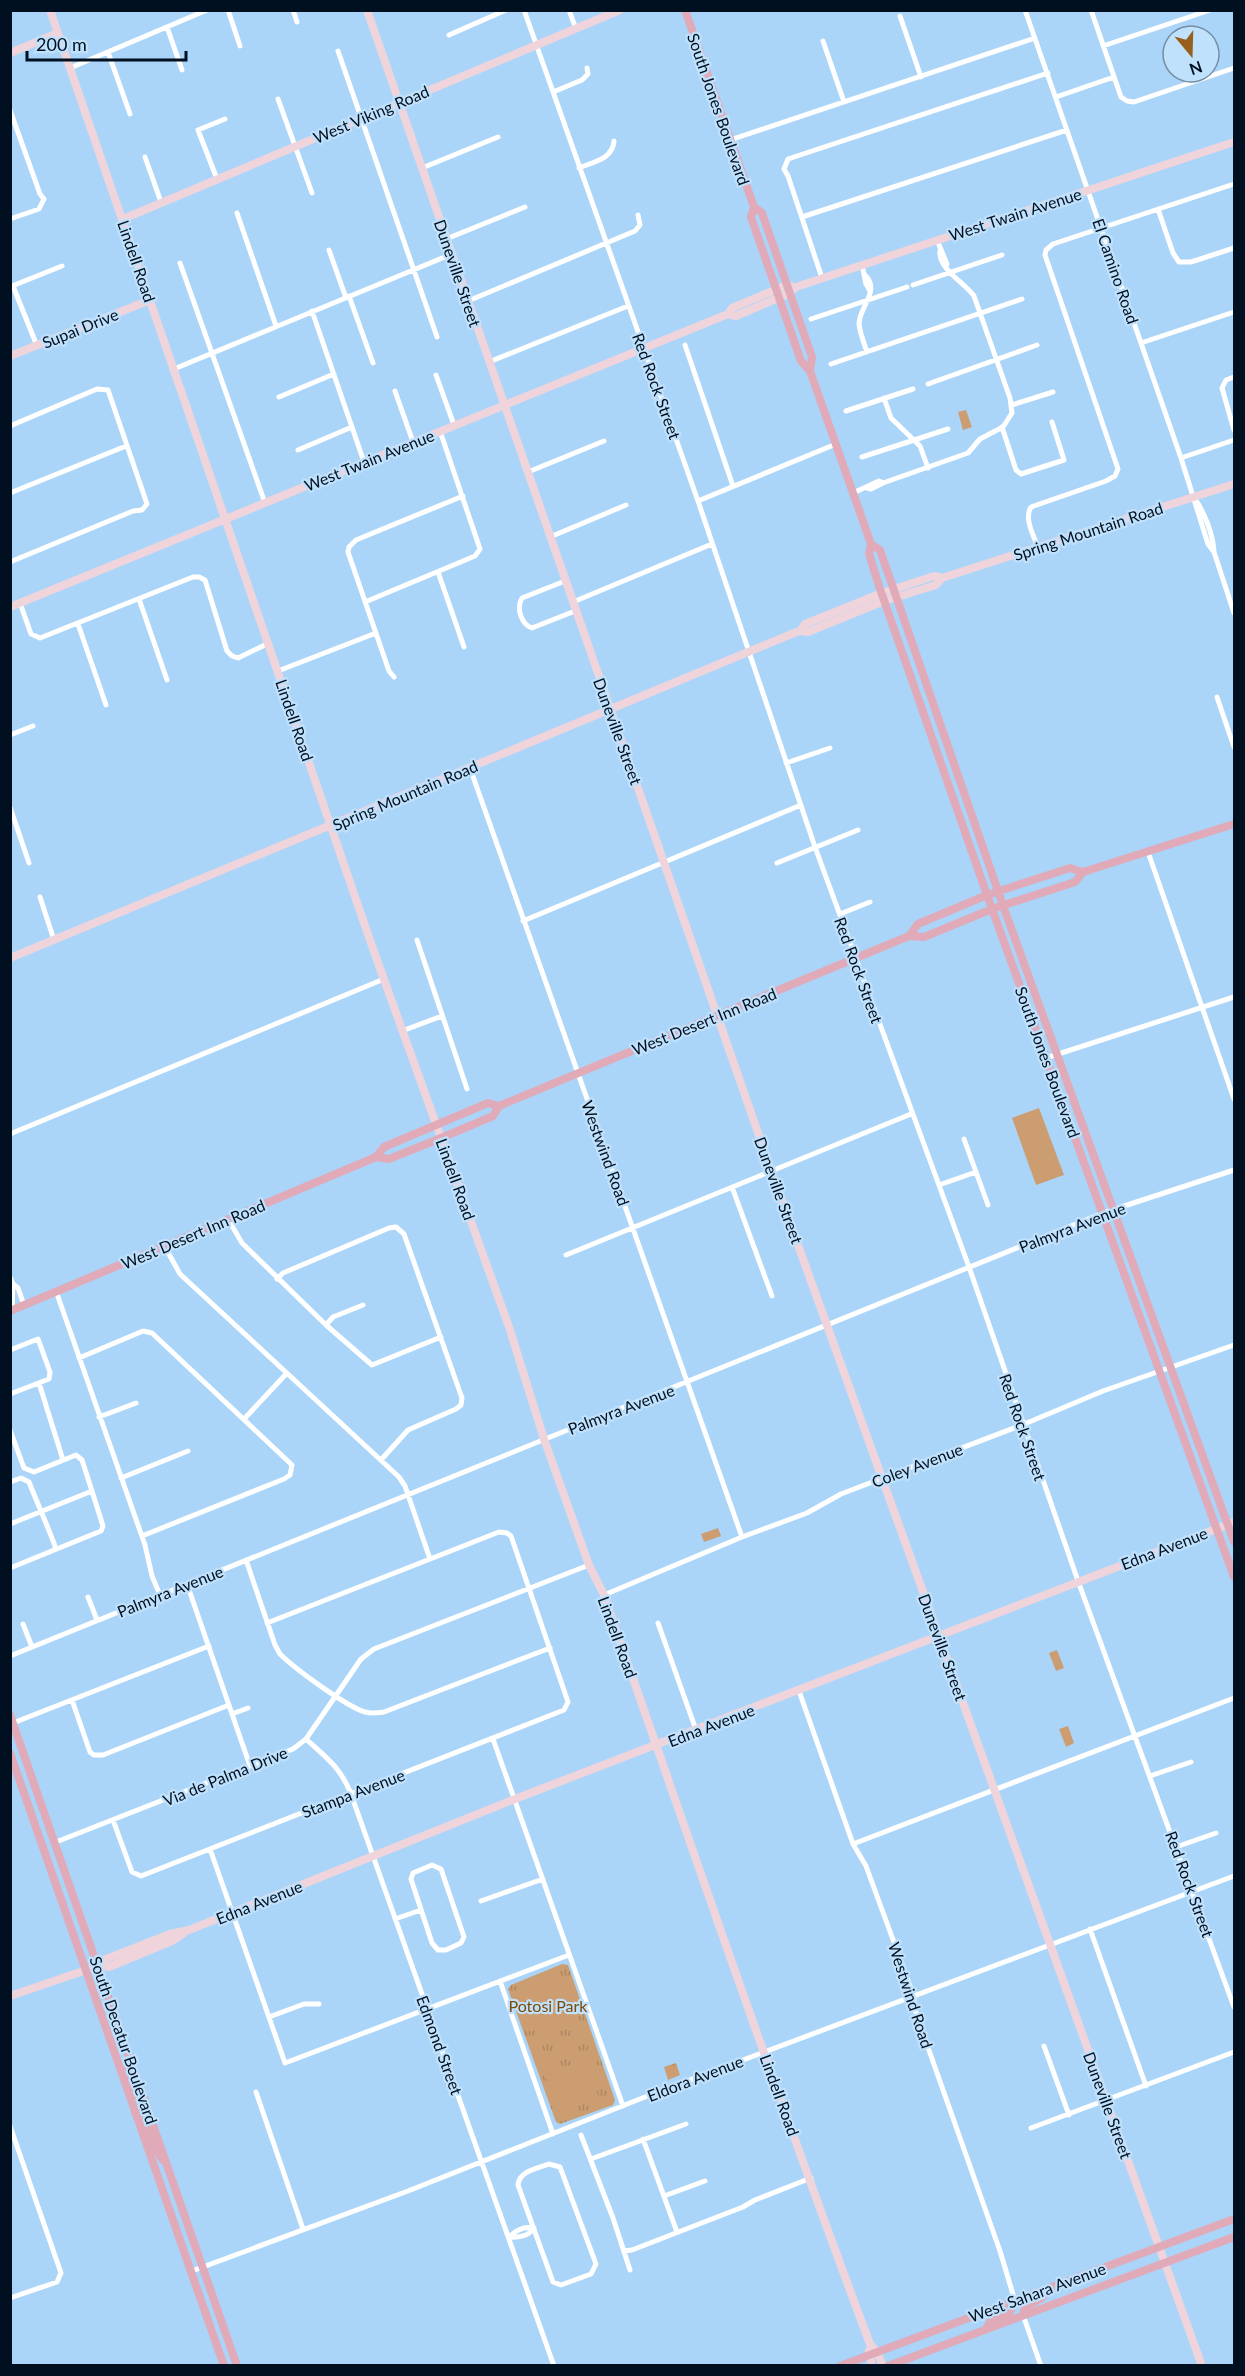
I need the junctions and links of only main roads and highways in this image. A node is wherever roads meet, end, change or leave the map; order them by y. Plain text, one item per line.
1 (685, 10) edge
2 (754, 207) junction
3 (810, 371) junction
4 (871, 544) junction
5 (948, 748) junction
6 (939, 755) junction
7 (1234, 824) edge
8 (1083, 872) junction
9 (998, 891) junction
10 (987, 895) junction
11 (1003, 905) junction
12 (992, 909) junction
13 (909, 936) junction
14 (499, 1106) junction
15 (376, 1157) junction
16 (11, 1310) edge
17 (1231, 1523) edge
18 (1234, 1542) edge
19 (1234, 1577) edge
20 (12, 1719) edge
21 (10, 1753) edge
22 (31, 1810) junction
23 (56, 1842) junction
24 (92, 1968) junction
25 (119, 2065) junction
26 (145, 2099) junction
27 (135, 2112) junction
28 (167, 2164) junction
29 (1234, 2219) edge
30 (1234, 2237) edge
31 (1046, 2289) junction
32 (1015, 2301) junction
33 (1023, 2315) junction
34 (986, 2329) junction
35 (228, 2340) junction
36 (216, 2345) junction
37 (224, 2366) edge
38 (237, 2366) edge
39 (840, 2366) edge
40 (888, 2366) edge

1 - 2 main road, South Jones Boulevard
2 - 3 main road, South Jones Boulevard
2 - 3 main road, South Jones Boulevard
3 - 4 main road, South Jones Boulevard
4 - 5 main road, South Jones Boulevard
4 - 6 main road, South Jones Boulevard
5 - 6 main road
5 - 9 main road, South Jones Boulevard
6 - 10 main road, South Jones Boulevard
7 - 8 main road, West Desert Inn Road
8 - 9 main road, West Desert Inn Road
8 - 11 main road, West Desert Inn Road
9 - 10 main road, West Desert Inn Road
9 - 11 main road, South Jones Boulevard
10 - 12 main road, South Jones Boulevard
10 - 13 main road, West Desert Inn Road
11 - 12 main road, West Desert Inn Road
11 - 17 main road, South Jones Boulevard
12 - 13 main road, West Desert Inn Road
12 - 19 main road, South Jones Boulevard
13 - 14 main road, West Desert Inn Road
14 - 15 main road, West Desert Inn Road
14 - 15 main road, West Desert Inn Road
15 - 16 main road, West Desert Inn Road
17 - 18 main road, South Jones Boulevard
20 - 23 main road, South Decatur Boulevard
21 - 22 main road, South Decatur Boulevard
22 - 23 main road
22 - 24 main road, South Decatur Boulevard
23 - 24 main road, South Decatur Boulevard
24 - 25 main road, South Decatur Boulevard
24 - 26 main road, South Decatur Boulevard
25 - 26 main road
25 - 27 main road, South Decatur Boulevard
26 - 28 main road, South Decatur Boulevard
27 - 28 main road
27 - 36 main road, South Decatur Boulevard
28 - 35 main road, South Decatur Boulevard
29 - 31 main road, West Sahara Avenue
30 - 33 main road, West Sahara Avenue
31 - 32 main road, West Sahara Avenue
31 - 33 main road
32 - 34 main road
32 - 39 main road, West Sahara Avenue
33 - 34 main road, West Sahara Avenue
34 - 40 main road, West Sahara Avenue
35 - 36 main road
35 - 38 main road, South Decatur Boulevard
36 - 37 main road, South Decatur Boulevard

